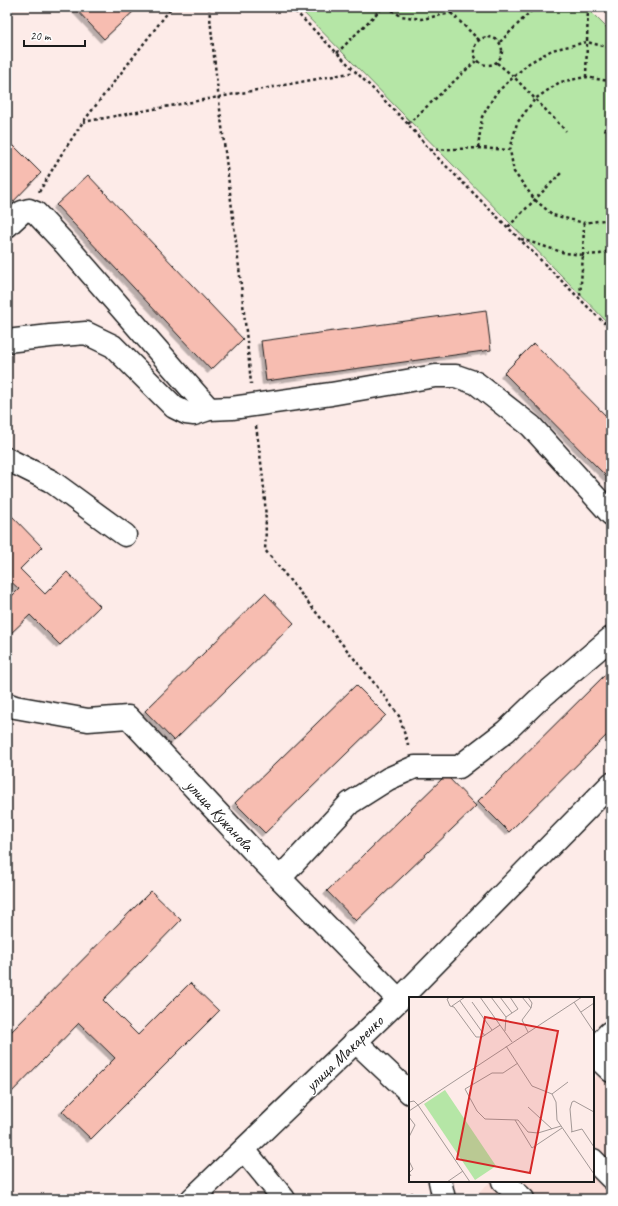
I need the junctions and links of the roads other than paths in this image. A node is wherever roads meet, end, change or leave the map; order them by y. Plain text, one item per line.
1 (7, 226) edge
2 (7, 341) edge
3 (209, 409) junction
4 (7, 459) edge
5 (611, 514) edge
6 (125, 535) dead end
7 (611, 638) edge
8 (7, 704) edge
9 (611, 784) edge
10 (280, 878) junction
11 (399, 1000) junction
12 (611, 1033) edge
13 (356, 1041) junction
14 (594, 1049) edge
15 (594, 1055) edge
16 (611, 1071) edge
17 (409, 1092) edge
18 (244, 1150) junction
19 (594, 1161) edge
20 (611, 1178) edge
21 (440, 1182) edge
22 (505, 1182) edge
23 (192, 1199) edge
24 (284, 1199) edge
25 (444, 1199) edge
26 (523, 1199) edge

1 - 3 street
2 - 3 street
3 - 5 street
4 - 6 street
7 - 10 street
8 - 10 street, улица Кужанова
9 - 11 street, улица Макаренко
10 - 11 street, улица Кужанова
11 - 13 street, улица Макаренко
12 - 14 street
13 - 17 street
13 - 18 street, улица Макаренко
15 - 16 street
18 - 23 street, улица Макаренко
18 - 24 street
19 - 20 street
21 - 25 street
22 - 26 street

